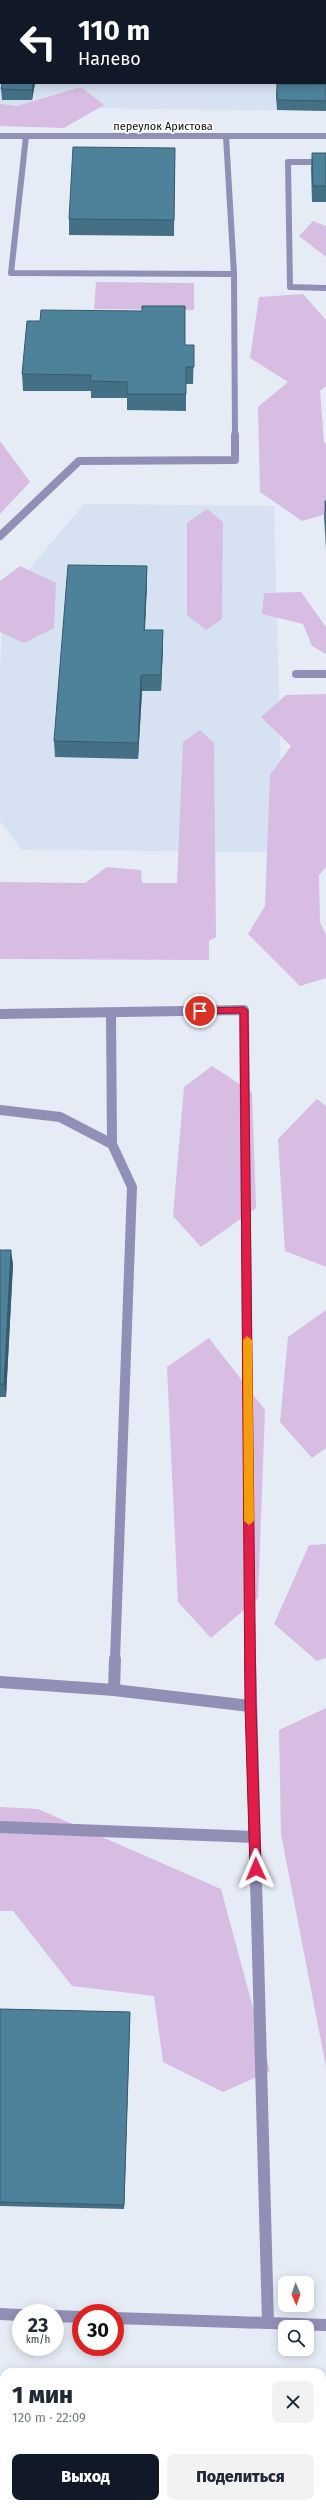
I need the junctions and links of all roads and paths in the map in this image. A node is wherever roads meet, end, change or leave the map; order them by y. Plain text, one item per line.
1 (0, 136) edge
2 (26, 136) junction
3 (226, 136) junction
4 (326, 136) edge
5 (326, 162) edge
6 (234, 274) junction
7 (326, 288) edge
8 (0, 536) edge
9 (296, 674) dead end
10 (326, 674) edge
11 (111, 1012) junction
12 (0, 1014) edge
13 (0, 1110) edge
14 (112, 1144) junction
15 (0, 1682) edge
16 (114, 1690) junction
17 (250, 1706) junction
18 (0, 1827) edge
19 (255, 1837) junction
20 (0, 2314) edge
21 (12, 2315) edge
22 (124, 2318) edge
23 (268, 2323) junction
24 (326, 2325) edge

1 - 2 street, переулок Аристова
2 - 3 street, переулок Аристова
2 - 6 street
3 - 4 street, переулок Аристова
3 - 6 street
5 - 7 street
6 - 8 street
9 - 10 street
11 - 12 street
11 - 14 street
11 - 17 street
13 - 14 street
14 - 16 street
15 - 16 street
16 - 17 street
17 - 19 street
18 - 19 street
19 - 23 street
20 - 21 street
22 - 23 street
23 - 24 street

